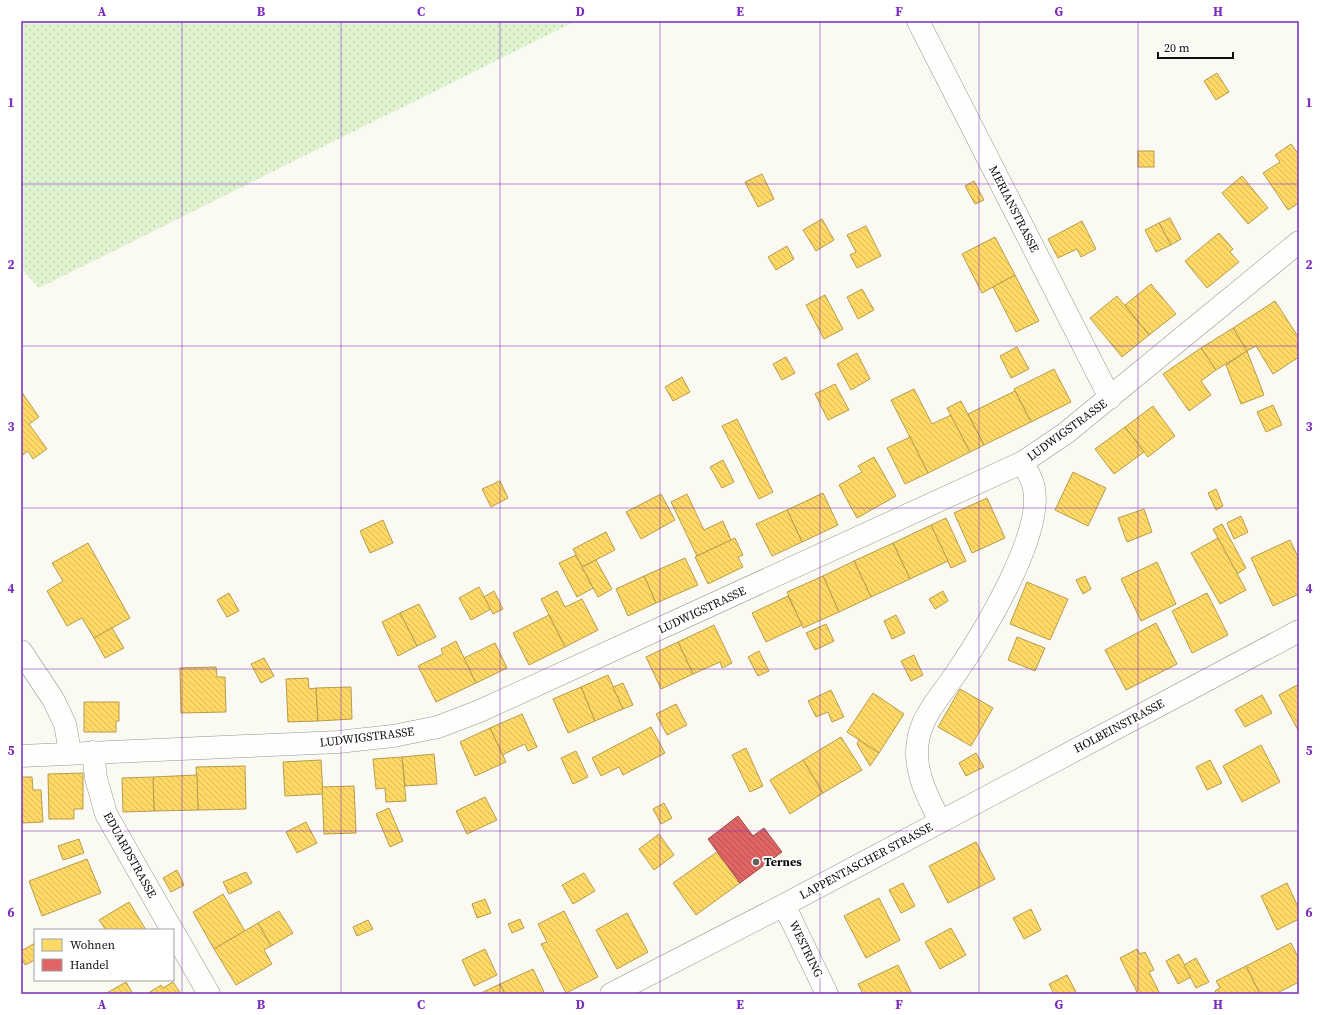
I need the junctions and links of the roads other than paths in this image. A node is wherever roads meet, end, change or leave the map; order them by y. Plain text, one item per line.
1 (918, 21) edge
2 (1299, 242) edge
3 (1110, 398) junction
4 (1023, 462) junction
5 (1299, 631) edge
6 (21, 651) edge
7 (70, 752) junction
8 (93, 752) junction
9 (21, 756) edge
10 (940, 822) junction
11 (784, 905) junction
12 (172, 929) edge
13 (174, 933) edge
14 (209, 994) edge
15 (610, 994) edge
16 (827, 994) edge

1 - 3 street, MERIANSTRASSE
2 - 3 street, LUDWIGSTRASSE
3 - 4 street, LUDWIGSTRASSE
4 - 8 street, LUDWIGSTRASSE
4 - 10 street, LAPPENTASCHER STRASSE
5 - 10 street, HOLBEINSTRASSE
6 - 7 street
7 - 8 street, LUDWIGSTRASSE
7 - 9 street, LUDWIGSTRASSE
8 - 12 street, EDUARDSTRASSE
10 - 11 street, LAPPENTASCHER STRASSE
11 - 15 street, LAPPENTASCHER STRASSE
11 - 16 street, WESTRING
13 - 14 street, EDUARDSTRASSE

